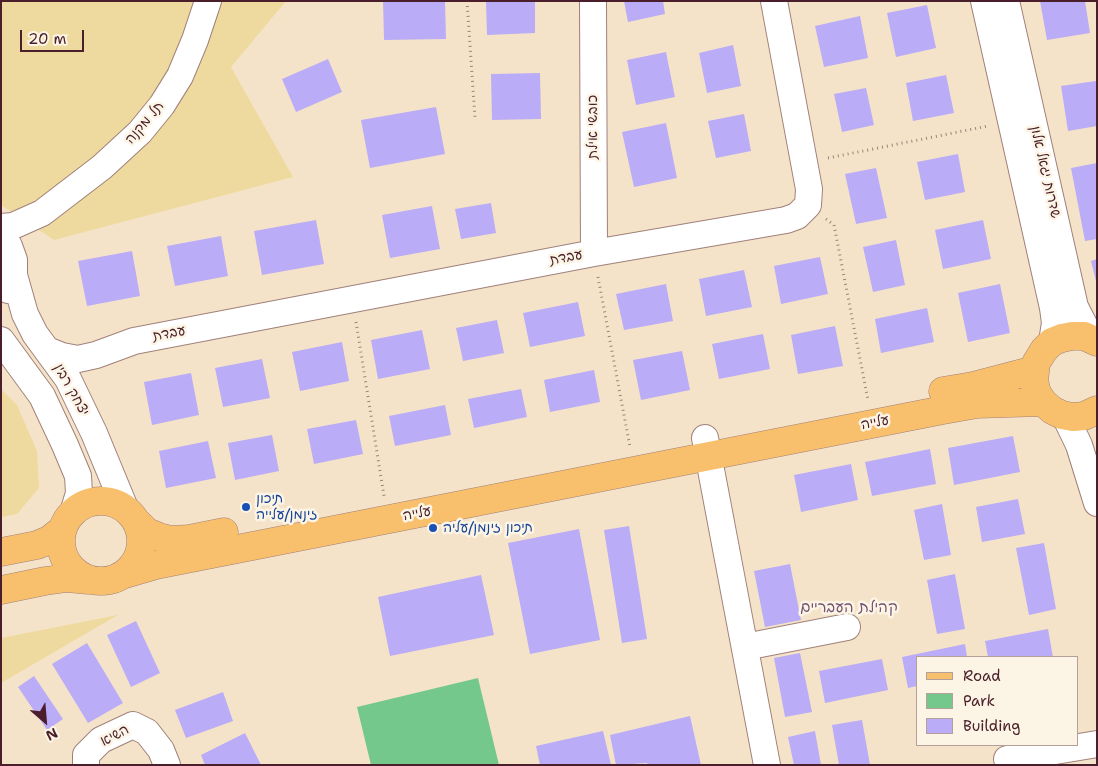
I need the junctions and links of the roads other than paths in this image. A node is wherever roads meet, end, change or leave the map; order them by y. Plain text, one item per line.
1 (208, 1) edge
2 (593, 1) edge
3 (774, 1) edge
4 (984, 1) edge
5 (1006, 1) edge
6 (42, 213) junction
7 (1, 227) edge
8 (1, 235) edge
9 (594, 253) junction
10 (14, 268) junction
11 (1, 299) edge
12 (1, 340) edge
13 (1094, 341) edge
14 (1052, 342) junction
15 (118, 348) junction
16 (47, 350) junction
17 (1034, 370) junction
18 (81, 404) junction
19 (1054, 409) junction
20 (1097, 410) edge
21 (707, 447) junction
22 (1097, 503) edge
23 (131, 516) junction
24 (68, 521) junction
25 (1, 552) edge
26 (126, 574) junction
27 (89, 580) junction
28 (1, 590) edge
29 (847, 627) dead end
30 (745, 647) junction
31 (1097, 744) edge
32 (1007, 759) dead end
33 (86, 765) edge
34 (167, 765) edge
35 (767, 765) edge

1 - 6 street, תל מקנה
2 - 9 street, כובשי אילת
3 - 9 street, עבדת
4 - 14 street, שדרות יגאל אלון
5 - 13 street, שדרות יגאל אלון
6 - 7 street, תל מקנה
6 - 10 street, תל מקנה
8 - 10 street, יצחק רבין
9 - 15 street, עבדת
10 - 11 street, תל מקנה
10 - 16 street, יצחק רבין
12 - 24 street, יצחק רבין
13 - 14 main road
14 - 17 main road
15 - 16 street, עבדת
15 - 18 street, עבדת
16 - 18 street, יצחק רבין
17 - 19 main road
17 - 21 main road, עלייה
18 - 23 street, יצחק רבין
19 - 20 main road, עלייה
19 - 21 main road, עלייה
19 - 22 street
21 - 23 main road, עלייה
21 - 26 main road, עלייה
21 - 30 street
23 - 24 main road
23 - 26 main road
24 - 25 main road
24 - 27 main road
26 - 27 main road
27 - 28 main road
29 - 30 street
30 - 35 street
31 - 32 street
33 - 34 street, השיא

